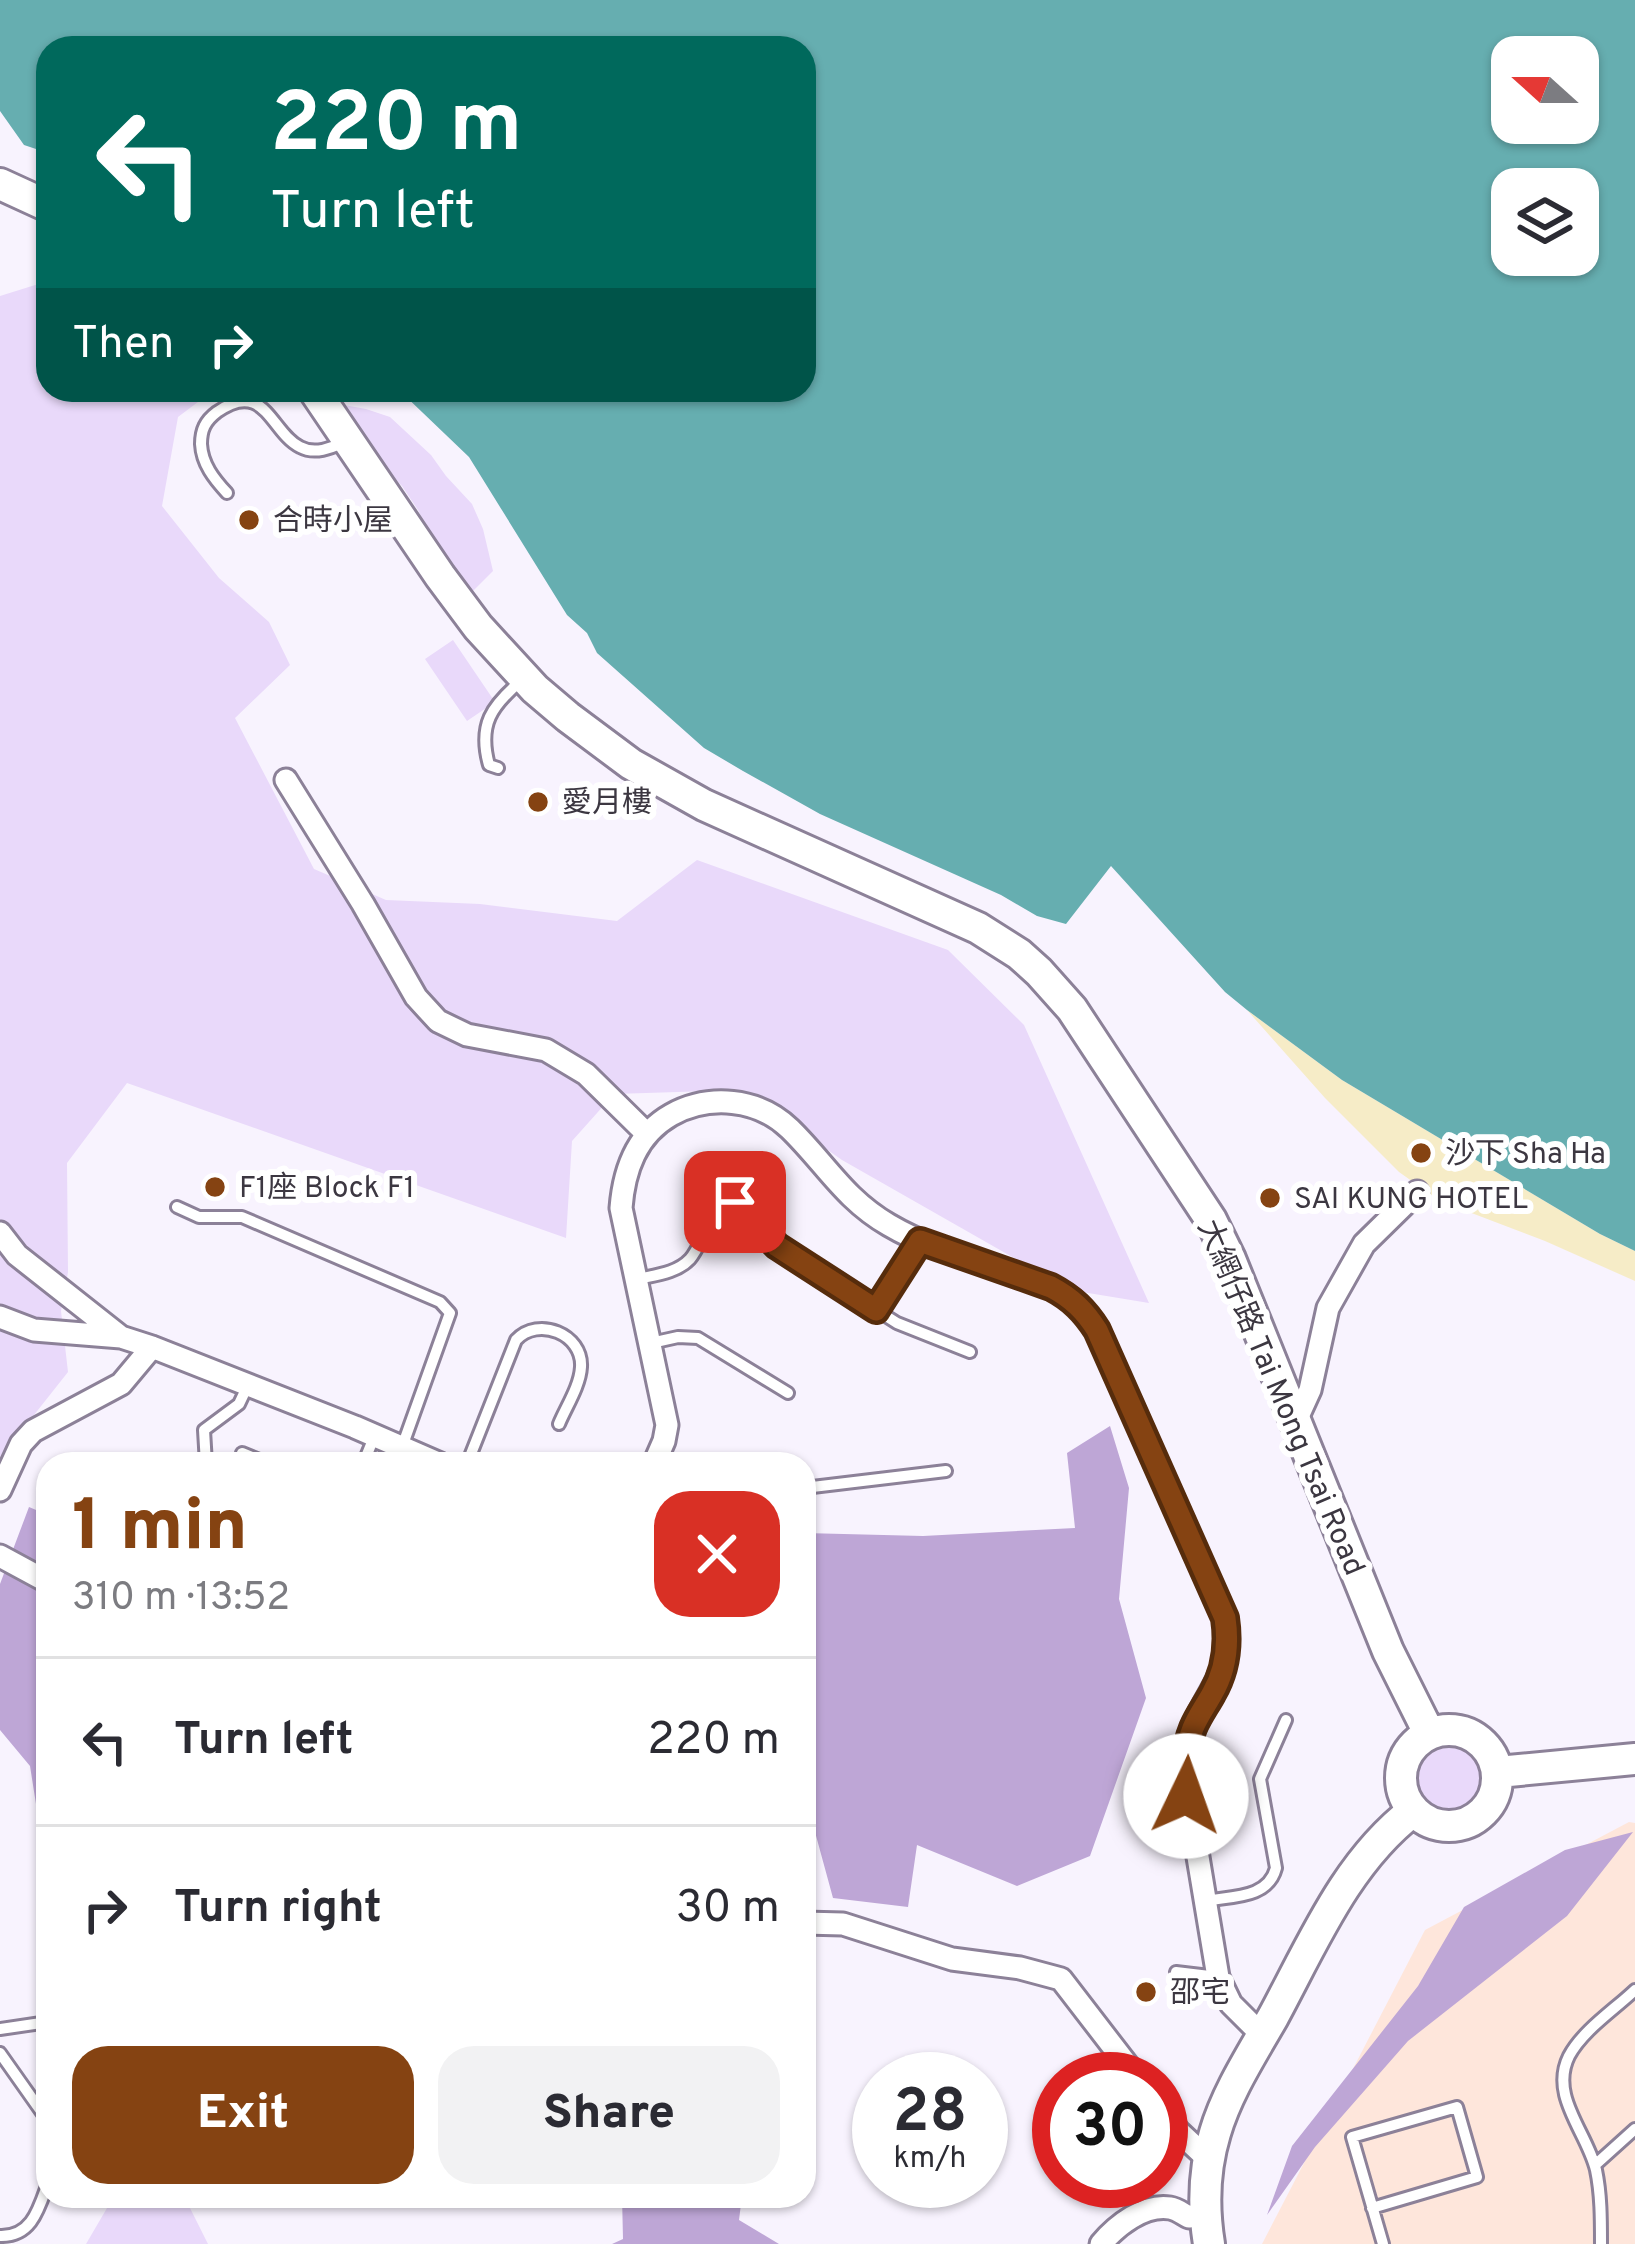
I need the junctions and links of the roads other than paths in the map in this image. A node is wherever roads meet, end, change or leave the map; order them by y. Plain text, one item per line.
1 (0, 184) edge
2 (36, 200) edge
3 (322, 402) edge
4 (348, 440) junction
5 (227, 493) dead end
6 (524, 678) junction
7 (498, 768) dead end
8 (286, 780) dead end
9 (647, 1134) junction
10 (1417, 1192) dead end
11 (177, 1207) dead end
12 (0, 1233) edge
13 (920, 1241) junction
14 (638, 1279) junction
15 (876, 1310) junction
16 (0, 1317) edge
17 (121, 1337) junction
18 (651, 1343) junction
19 (152, 1347) junction
20 (970, 1352) dead end
21 (248, 1384) junction
22 (788, 1393) dead end
23 (1295, 1423) junction
24 (560, 1424) dead end
25 (375, 1435) junction
26 (401, 1448) junction
27 (205, 1452) edge
28 (368, 1452) edge
29 (411, 1452) edge
30 (472, 1452) edge
31 (659, 1452) edge
32 (946, 1471) dead end
33 (816, 1487) edge
34 (0, 1490) edge
35 (0, 1556) edge
36 (36, 1576) edge
37 (1286, 1720) dead end
38 (1429, 1733) junction
39 (1635, 1759) edge
40 (1498, 1772) junction
41 (1413, 1811) junction
42 (1204, 1901) junction
43 (816, 1923) edge
44 (1176, 1972) dead end
45 (1218, 1977) junction
46 (1635, 1990) edge
47 (36, 2024) edge
48 (0, 2029) edge
49 (1262, 2035) junction
50 (1117, 2052) edge
51 (0, 2053) edge
52 (36, 2103) edge
53 (1635, 2129) edge
54 (1188, 2141) edge
55 (1208, 2159) junction
56 (1595, 2165) junction
57 (37, 2208) edge
58 (1372, 2208) junction
59 (1207, 2228) edge
60 (0, 2236) edge
61 (1101, 2244) edge
62 (1382, 2244) edge
63 (1601, 2244) edge

1 - 2 main road
3 - 4 main road, 大網仔路 Tai Mong Tsai Road
4 - 5 lane
4 - 6 main road, 大網仔路 Tai Mong Tsai Road
6 - 7 lane
6 - 23 main road, 大網仔路 Tai Mong Tsai Road
8 - 9 street
9 - 13 street
9 - 14 street
10 - 23 street
11 - 26 lane
12 - 17 street
13 - 15 lane
13 - 42 street
14 - 15 lane
14 - 18 street
15 - 20 lane
16 - 17 street
17 - 19 street
18 - 22 lane
18 - 31 street
19 - 21 street
19 - 34 street
21 - 25 street
21 - 27 lane
23 - 38 main road, 大網仔路 Tai Mong Tsai Road
24 - 30 lane
25 - 26 street
25 - 28 lane
26 - 29 street
32 - 33 lane
35 - 36 street
37 - 42 lane
38 - 40 main road
38 - 41 main road
39 - 40 main road
40 - 41 main road
41 - 49 main road
42 - 45 street
43 - 50 street
44 - 45 lane
45 - 49 street
46 - 56 lane
47 - 48 lane
49 - 55 main road
51 - 52 lane
53 - 56 lane
54 - 55 street
55 - 59 main road
56 - 63 lane
57 - 60 lane
58 - 58 lane
58 - 62 lane
59 - 61 street

